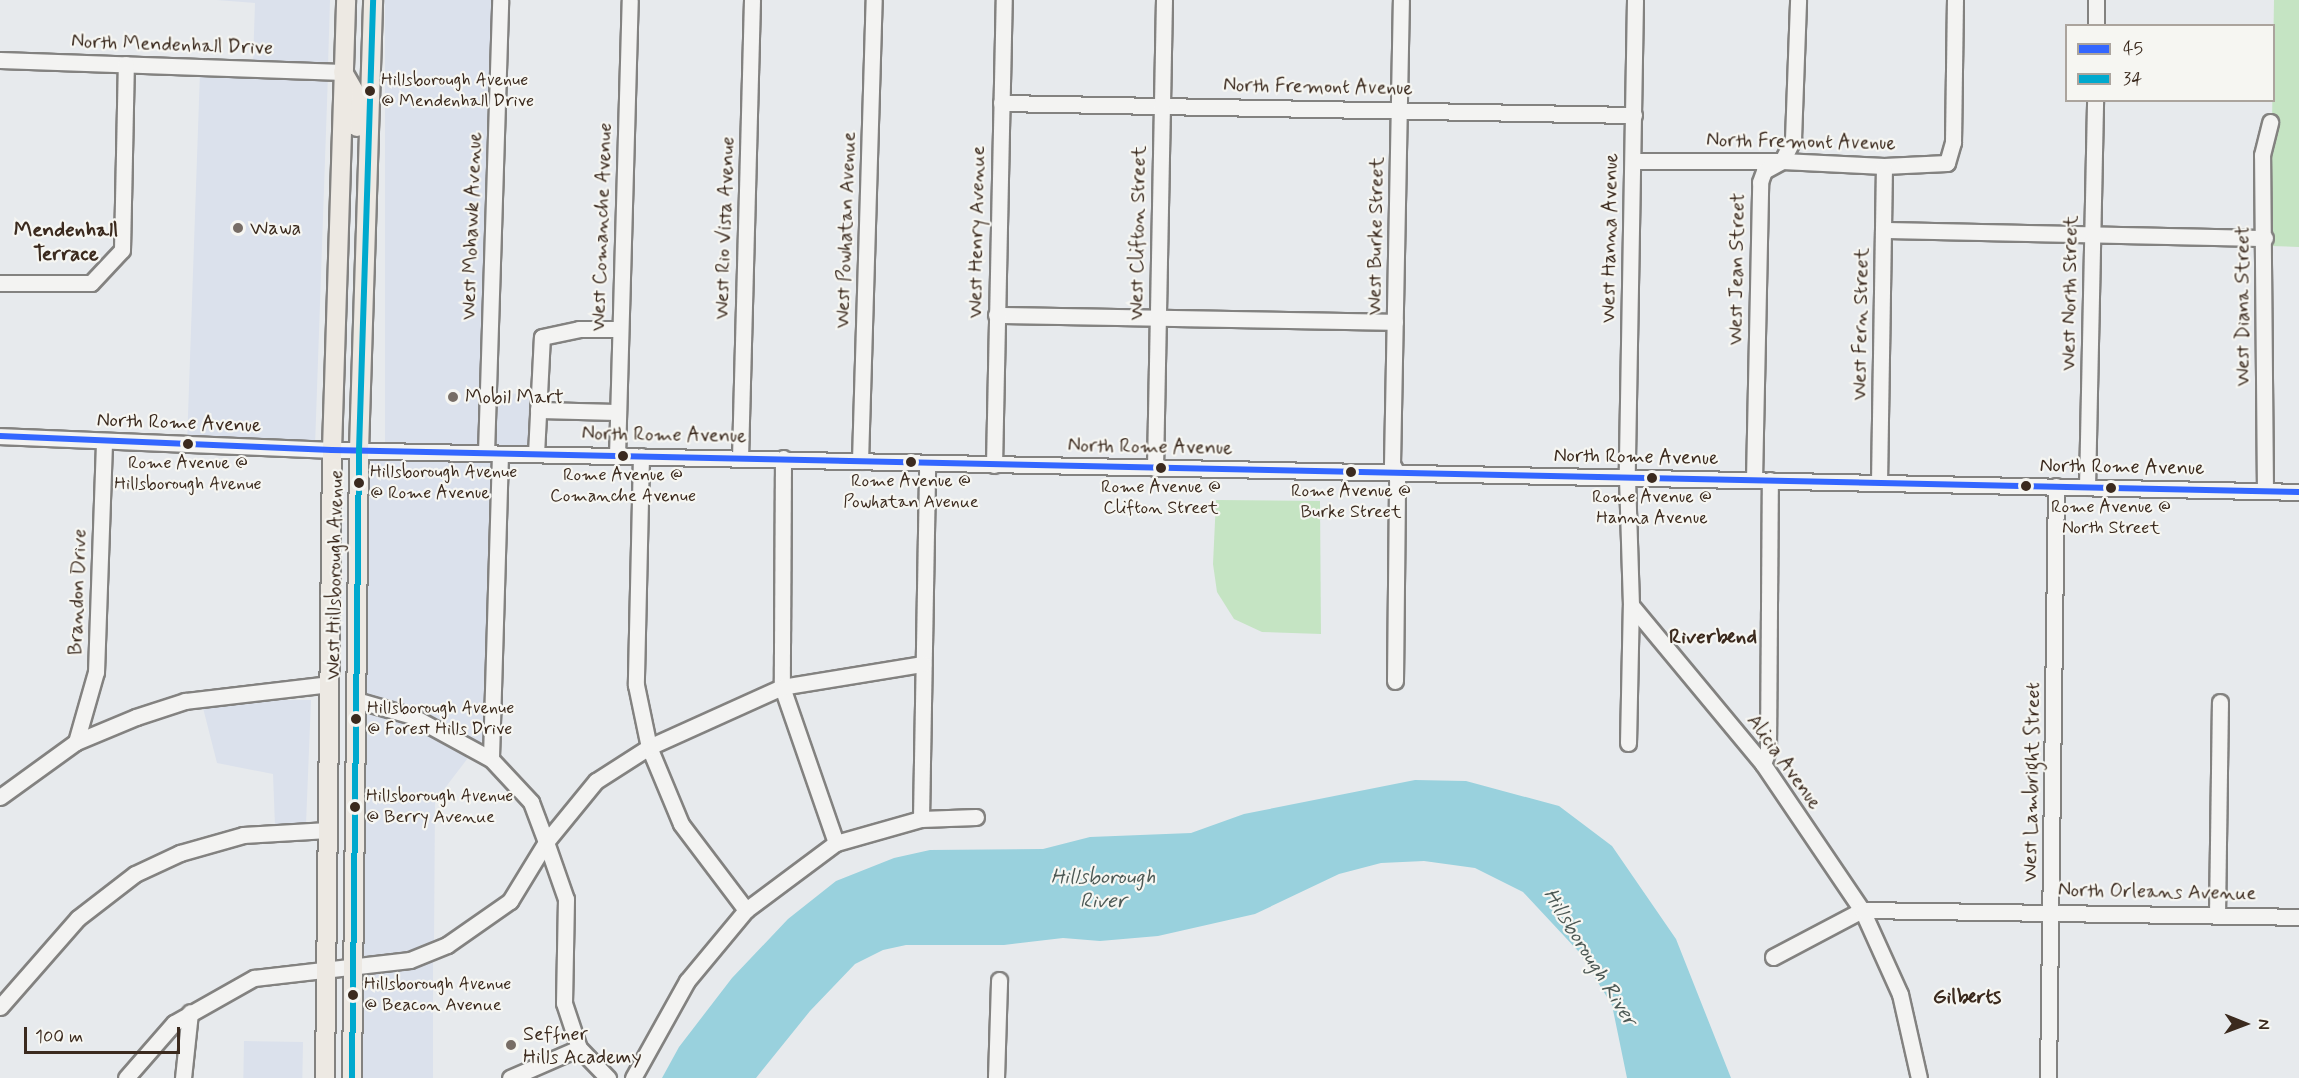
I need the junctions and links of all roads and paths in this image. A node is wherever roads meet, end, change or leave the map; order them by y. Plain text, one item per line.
1 (346, 0) edge
2 (373, 0) edge
3 (500, 0) edge
4 (630, 0) edge
5 (752, 0) edge
6 (874, 0) edge
7 (1004, 0) edge
8 (1164, 0) edge
9 (1401, 0) edge
10 (1635, 0) edge
11 (1798, 0) edge
12 (1955, 0) edge
13 (2096, 0) edge
14 (2096, 24) edge
15 (0, 60) edge
16 (126, 64) junction
17 (343, 72) junction
18 (2095, 102) edge
19 (1001, 103) junction
20 (1162, 105) junction
21 (1400, 110) junction
22 (1634, 115) junction
23 (2270, 122) dead end
24 (1633, 161) junction
25 (1782, 161) junction
26 (1884, 166) junction
27 (367, 199) junction
28 (1884, 230) junction
29 (2093, 234) junction
30 (2265, 238) junction
31 (0, 283) edge
32 (996, 315) junction
33 (1158, 316) junction
34 (1395, 322) junction
35 (620, 329) junction
36 (538, 410) junction
37 (618, 412) junction
38 (0, 436) edge
39 (104, 441) junction
40 (332, 450) junction
41 (359, 450) junction
42 (493, 454) junction
43 (536, 454) junction
44 (617, 456) junction
45 (641, 456) junction
46 (740, 458) junction
47 (783, 458) junction
48 (860, 462) junction
49 (927, 463) junction
50 (994, 465) junction
51 (1155, 468) junction
52 (1396, 473) junction
53 (1627, 478) junction
54 (1754, 480) junction
55 (1770, 480) junction
56 (1879, 483) junction
57 (2056, 486) junction
58 (2087, 487) junction
59 (2265, 491) junction
60 (2299, 492) edge
61 (330, 594) junction
62 (1631, 605) junction
63 (923, 664) junction
64 (1395, 681) dead end
65 (329, 684) junction
66 (782, 687) junction
67 (356, 700) junction
68 (2220, 702) dead end
69 (76, 742) junction
70 (1628, 743) dead end
71 (649, 747) junction
72 (491, 759) junction
73 (1763, 764) junction
74 (0, 797) edge
75 (976, 817) dead end
76 (921, 819) junction
77 (355, 827) junction
78 (328, 830) junction
79 (546, 842) junction
80 (836, 843) junction
81 (746, 910) junction
82 (1862, 910) junction
83 (2052, 910) junction
84 (2217, 915) junction
85 (2299, 916) edge
86 (1773, 957) dead end
87 (352, 967) junction
88 (326, 968) junction
89 (999, 980) dead end
90 (0, 1007) edge
91 (190, 1012) junction
92 (579, 1048) junction
93 (126, 1078) edge
94 (183, 1078) edge
95 (325, 1078) edge
96 (352, 1078) edge
97 (510, 1078) edge
98 (608, 1078) edge
99 (633, 1078) edge
100 (996, 1078) edge
101 (1919, 1078) edge
102 (2048, 1078) edge

1 - 17 main road, West Hillsborough Avenue
2 - 27 main road, West Hillsborough Avenue
3 - 42 street, West Mohawk Avenue
4 - 35 street, West Comanche Avenue
5 - 46 street, West Rio Vista Avenue
6 - 48 street, West Powhatan Avenue
7 - 19 street, West Henry Avenue
8 - 20 street, West Clifton Street
9 - 21 street, West Burke Street
10 - 22 street, West Hanna Avenue
11 - 25 street, West Jean Street
12 - 26 street, North Fremont Avenue
13 - 14 street
15 - 16 street, North Mendenhall Drive
16 - 17 street, North Mendenhall Drive
16 - 31 street
17 - 27 main road
17 - 40 main road, West Hillsborough Avenue
18 - 29 street, West North Street
19 - 20 street, North Fremont Avenue
19 - 32 street, West Henry Avenue
20 - 21 street, North Fremont Avenue
20 - 33 street, West Clifton Street
21 - 22 street, North Fremont Avenue
21 - 34 street, West Burke Street
22 - 24 street, West Hanna Avenue
23 - 30 street, West Diana Street
24 - 25 street, North Fremont Avenue
24 - 53 street, West Hanna Avenue
25 - 26 street, North Fremont Avenue
25 - 54 street, West Jean Street
26 - 28 street, West Fern Street
27 - 41 main road, West Hillsborough Avenue
28 - 29 street
28 - 56 street, West Fern Street
29 - 30 street
29 - 58 street, West North Street
30 - 59 street, West Diana Street
32 - 33 street
32 - 50 street, West Henry Avenue
33 - 34 street
33 - 51 street, West Clifton Street
34 - 52 street, West Burke Street
35 - 36 street
35 - 37 street, West Comanche Avenue
36 - 37 street
36 - 43 street
37 - 44 street, West Comanche Avenue
38 - 39 street, North Rome Avenue
39 - 40 street, North Rome Avenue
39 - 69 street, Brandon Drive
40 - 41 street, North Rome Avenue
40 - 61 main road, West Hillsborough Avenue
41 - 42 street, North Rome Avenue
41 - 67 main road, West Hillsborough Avenue
42 - 43 street, North Rome Avenue
42 - 72 street, West Mohawk Avenue
43 - 44 street, North Rome Avenue
44 - 45 street, North Rome Avenue
45 - 46 street, North Rome Avenue
45 - 71 street
46 - 47 street, North Rome Avenue
47 - 48 street, North Rome Avenue
47 - 66 street
48 - 49 street, North Rome Avenue
49 - 50 street, North Rome Avenue
49 - 63 street
50 - 51 street, North Rome Avenue
51 - 52 street, North Rome Avenue
52 - 53 street, North Rome Avenue
52 - 64 street, West Burke Street
53 - 54 street, North Rome Avenue
53 - 62 street
54 - 55 street, North Rome Avenue
55 - 56 street, North Rome Avenue
55 - 73 street
56 - 57 street, North Rome Avenue
57 - 58 street, North Rome Avenue
57 - 83 street, West Lambright Street
58 - 59 street, North Rome Avenue
59 - 60 street, North Rome Avenue
61 - 65 main road, West Hillsborough Avenue
61 - 67 main road
62 - 70 street
62 - 73 street, Alicia Avenue
63 - 66 street
63 - 76 street
65 - 69 street
65 - 77 main road
65 - 78 main road, West Hillsborough Avenue
66 - 71 street
66 - 80 street
67 - 72 street
67 - 77 main road, West Hillsborough Avenue
68 - 84 street
69 - 74 street
71 - 79 street
71 - 81 street
72 - 79 street
73 - 82 street, Alicia Avenue
75 - 76 street
76 - 80 street
77 - 87 main road, West Hillsborough Avenue
78 - 88 main road, West Hillsborough Avenue
78 - 90 street
79 - 87 street
79 - 92 street
80 - 81 street
81 - 99 street
82 - 83 street, North Orleans Avenue
82 - 86 street, North Orleans Avenue
82 - 101 street, Alicia Avenue
83 - 84 street, North Orleans Avenue
83 - 102 street, West Lambright Street
84 - 85 street, North Orleans Avenue
87 - 88 street
87 - 96 main road, West Hillsborough Avenue
88 - 91 street
88 - 95 main road, West Hillsborough Avenue
89 - 100 street
91 - 93 street
91 - 94 street
92 - 97 street
92 - 98 street

